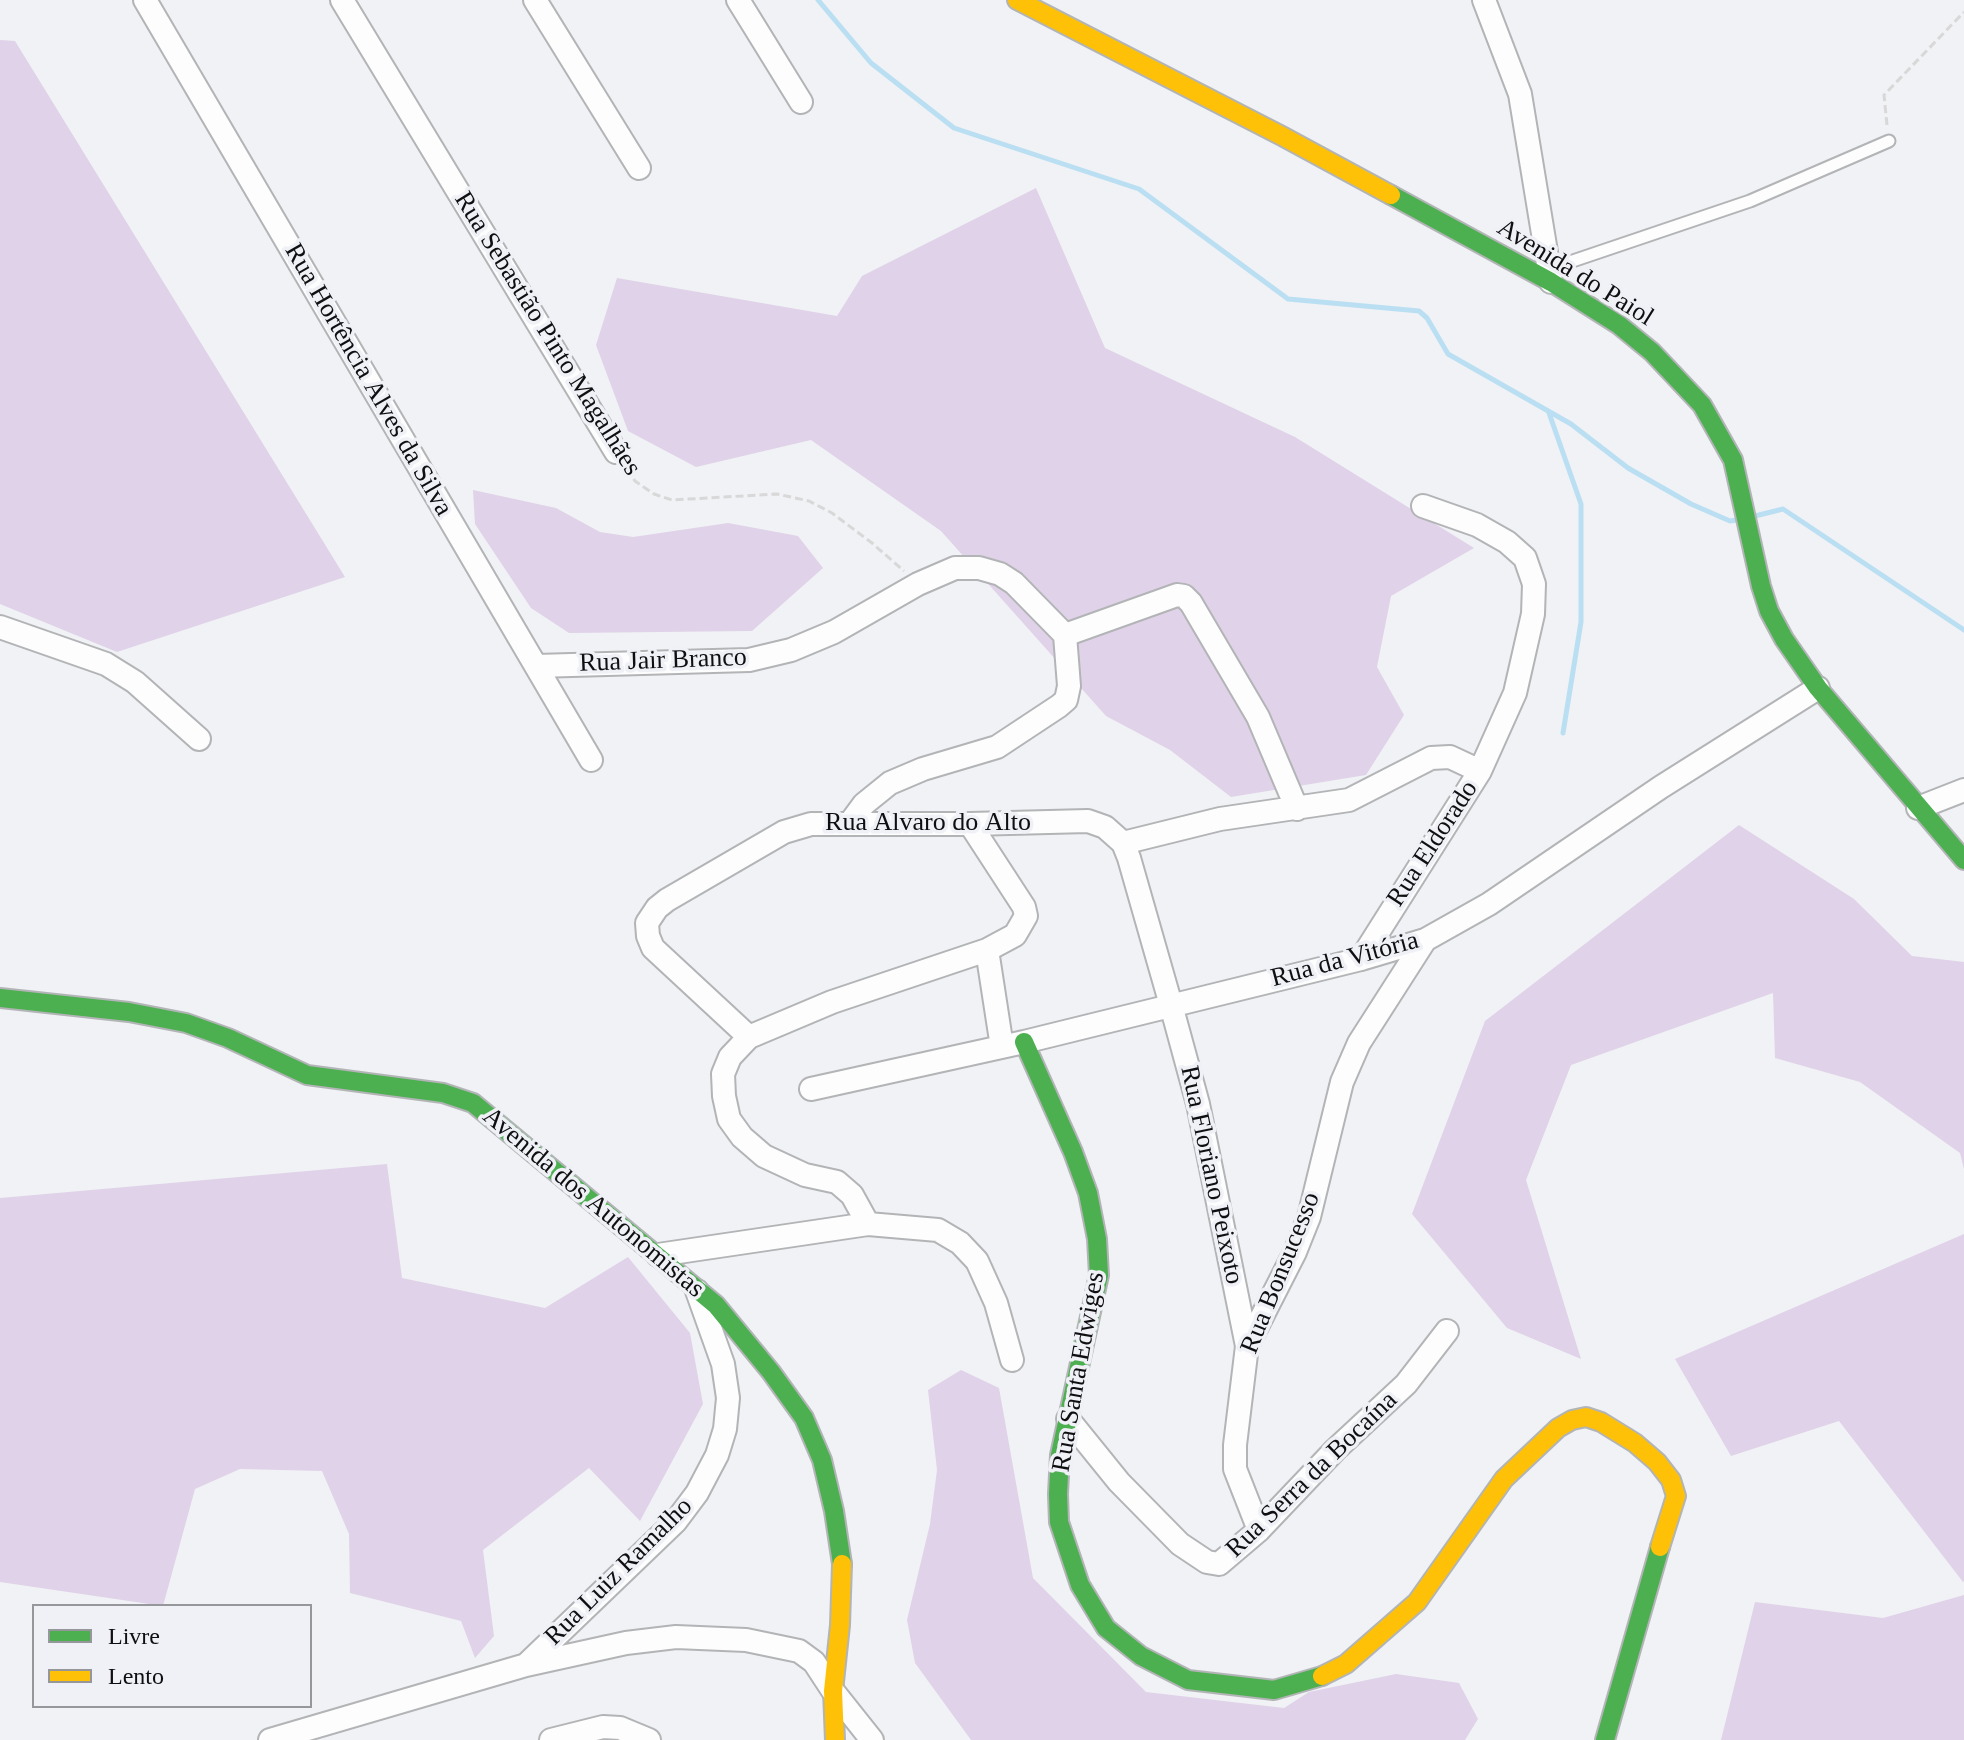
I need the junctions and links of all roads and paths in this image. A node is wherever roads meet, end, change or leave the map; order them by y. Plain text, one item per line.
1 (145, 0) edge
2 (342, 0) edge
3 (535, 0) edge
4 (738, 0) edge
5 (1017, 0) edge
6 (1484, 0) edge
7 (1964, 12) edge
8 (801, 102) dead end
9 (1889, 141) joint
10 (639, 168) dead end
11 (1550, 276) junction
12 (616, 452) joint
13 (1423, 506) dead end
14 (918, 584) junction
15 (0, 627) edge
16 (1065, 635) junction
17 (536, 666) junction
18 (1818, 688) junction
19 (199, 739) dead end
20 (591, 760) dead end
21 (1480, 771) junction
22 (1964, 790) edge
23 (1918, 808) junction
24 (1297, 809) junction
25 (850, 823) junction
26 (970, 824) junction
27 (1123, 843) junction
28 (1964, 860) edge
29 (1425, 940) junction
30 (987, 950) junction
31 (1361, 959) junction
32 (0, 998) edge
33 (1171, 1005) junction
34 (749, 1037) junction
35 (1013, 1045) junction
36 (811, 1089) dead end
37 (868, 1224) junction
38 (658, 1255) junction
39 (697, 1291) junction
40 (1447, 1331) dead end
41 (1247, 1346) junction
42 (1012, 1360) dead end
43 (1068, 1419) junction
44 (1259, 1530) junction
45 (526, 1665) junction
46 (833, 1691) junction
47 (270, 1740) edge
48 (551, 1740) edge
49 (649, 1740) edge
50 (835, 1740) edge
51 (872, 1740) edge
52 (1605, 1740) edge

1 - 17 street, Rua Hortência Alves da Silva
2 - 12 street, Rua Sebastião Pinto Magalhães
3 - 10 street
4 - 8 street
5 - 11 street, Avenida do Paiol
6 - 11 street
7 - 9 path
9 - 11 lane
11 - 18 street, Avenida do Paiol
12 - 14 path, Rua Sebastião Pinto Magalhães
13 - 21 street, Rua Eldorado
14 - 16 street, Rua Jair Branco
14 - 17 street, Rua Jair Branco
15 - 19 street
16 - 24 street
16 - 25 street
17 - 20 street, Rua Hortência Alves da Silva
18 - 23 street, Avenida do Paiol
18 - 29 street, Rua da Vitória
21 - 24 street
21 - 31 street, Rua Eldorado
22 - 23 street
23 - 28 street, Avenida do Paiol
24 - 27 street
25 - 26 street, Rua Alvaro do Alto
25 - 34 street, Rua Alvaro do Alto
26 - 27 street, Rua Alvaro do Alto
26 - 30 street
27 - 33 street
29 - 31 street, Rua da Vitória
29 - 41 street, Rua Bonsucesso
30 - 34 street
30 - 35 street, Rua Santa Edwiges
31 - 33 street, Rua da Vitória
32 - 38 street, Avenida dos Autonomistas
33 - 35 street, Rua da Vitória
33 - 41 street, Rua Floriano Peixoto
34 - 37 street
35 - 36 street, Rua da Vitória
35 - 43 street, Rua Santa Edwiges
37 - 38 street
37 - 42 street
38 - 39 street, Avenida dos Autonomistas
39 - 45 street, Rua Luiz Ramalho
39 - 46 street, Avenida dos Autonomistas
40 - 44 street, Rua Serra da Bocaína
41 - 44 street, Rua Bonsucesso
43 - 44 street, Rua Serra da Bocaína
43 - 52 street, Rua Santa Edwiges
45 - 46 street, Rua Luiz Ramalho
45 - 47 street, Rua Luiz Ramalho
46 - 50 street, Avenida dos Autonomistas
46 - 51 street
48 - 49 street

